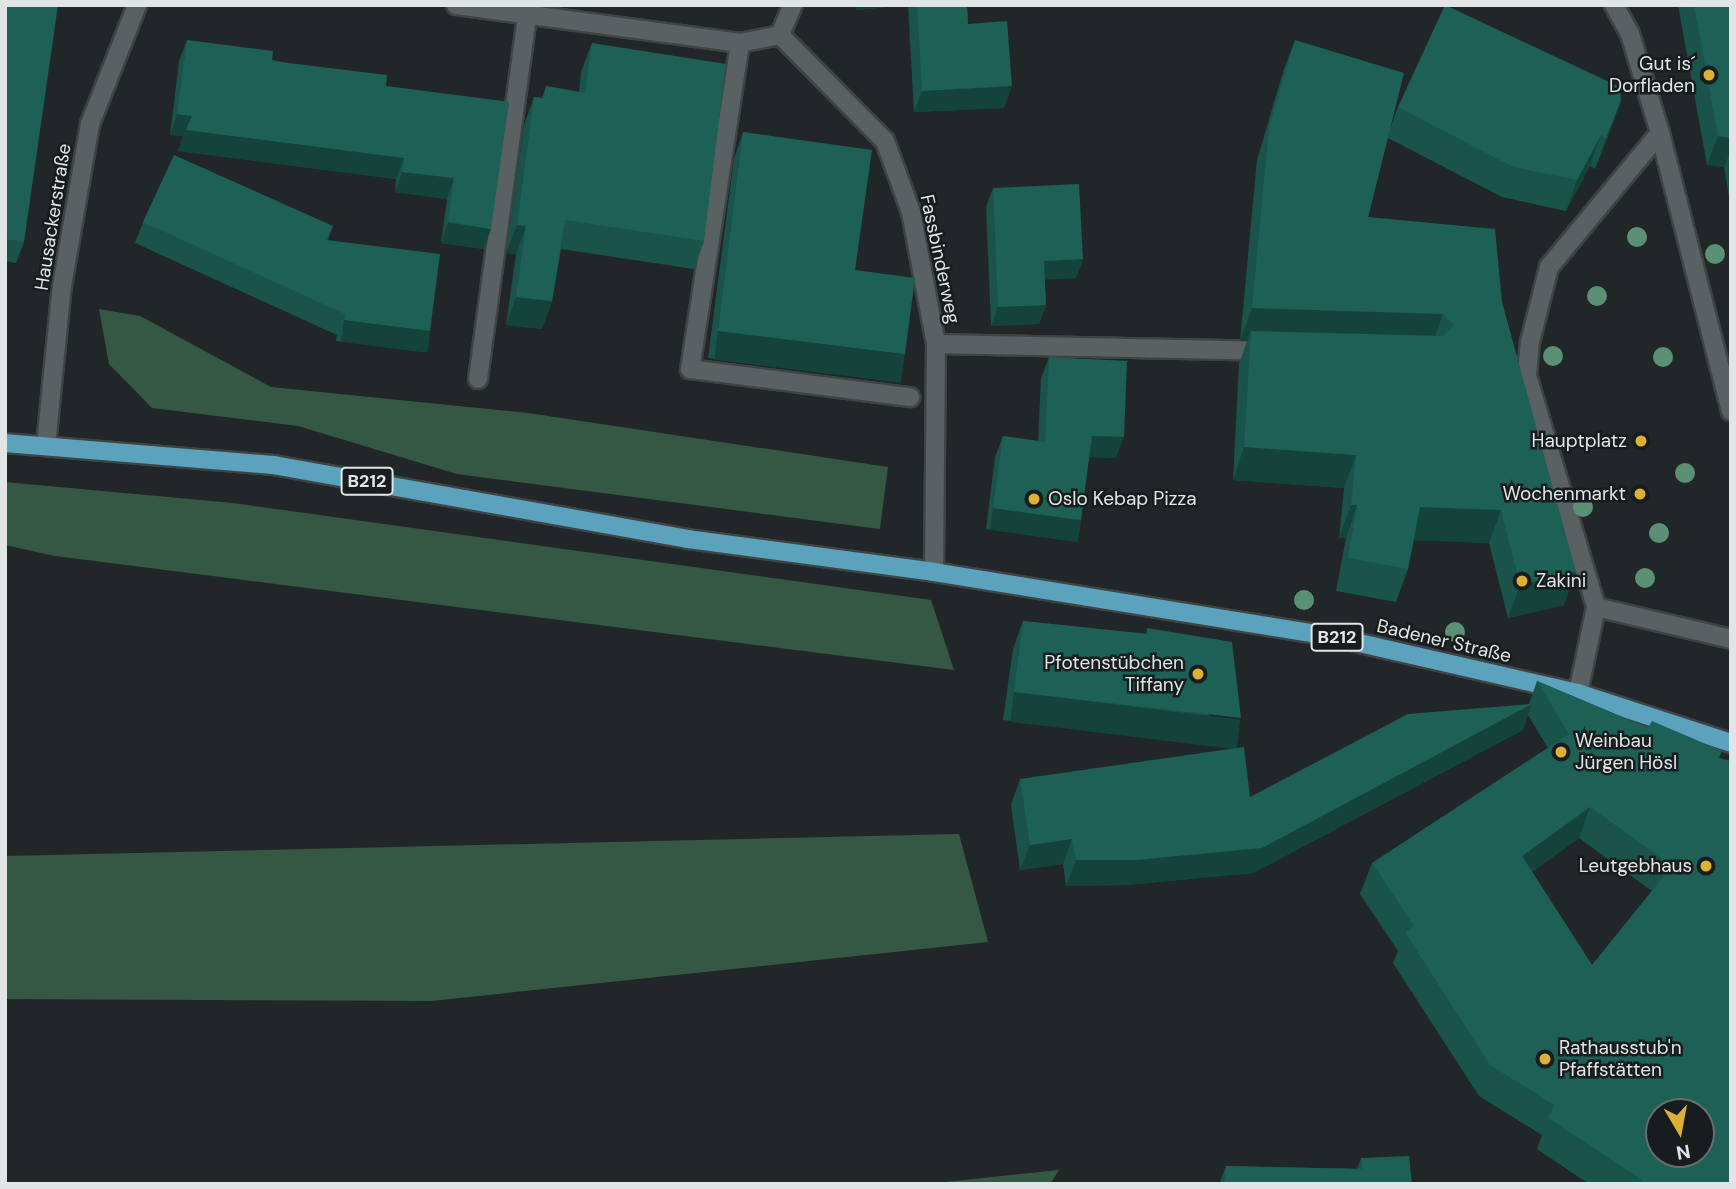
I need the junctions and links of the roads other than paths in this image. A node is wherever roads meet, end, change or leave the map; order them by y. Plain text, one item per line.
1 (137, 5) edge
2 (456, 5) edge
3 (793, 5) edge
4 (1614, 5) edge
5 (527, 15) junction
6 (780, 35) junction
7 (740, 43) junction
8 (1660, 133) junction
9 (936, 344) junction
10 (1280, 352) edge
11 (478, 379) dead end
12 (910, 397) dead end
13 (1731, 411) edge
14 (5, 443) edge
15 (46, 445) junction
16 (934, 572) junction
17 (1596, 607) junction
18 (1731, 639) edge
19 (1578, 693) junction
20 (1731, 743) edge

1 - 15 street, Hausackerstraße
2 - 5 street
3 - 6 street
4 - 8 street
5 - 7 street
5 - 11 street
6 - 7 street
6 - 9 street, Fassbinderweg
7 - 12 street
8 - 13 street
8 - 17 street
9 - 10 street
9 - 16 street, Fassbinderweg
14 - 15 main road, B212
15 - 16 main road, B212
16 - 19 main road, Badener Straße / B212
17 - 18 street
17 - 19 street
19 - 20 main road, Badener Straße / B212

